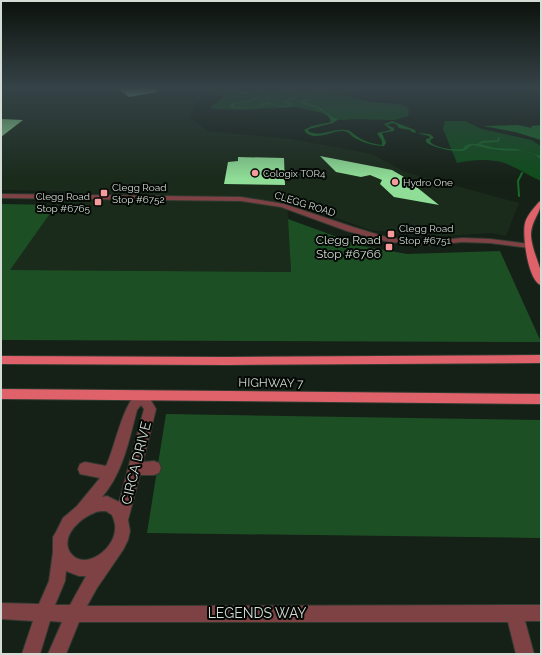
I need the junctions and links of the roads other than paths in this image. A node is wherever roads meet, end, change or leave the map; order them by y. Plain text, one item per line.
1 (1, 196) edge
2 (541, 203) edge
3 (529, 246) junction
4 (541, 282) edge
5 (541, 359) edge
6 (1, 360) edge
7 (1, 394) edge
8 (142, 395) junction
9 (541, 399) edge
10 (154, 468) dead end
11 (84, 469) dead end
12 (134, 469) junction
13 (109, 473) junction
14 (83, 508) junction
15 (122, 518) junction
16 (61, 550) junction
17 (107, 559) junction
18 (1, 611) edge
19 (44, 612) junction
20 (514, 612) junction
21 (541, 613) edge
22 (74, 614) junction
23 (31, 654) edge
24 (57, 654) edge
25 (525, 654) edge

1 - 3 street, CLEGG ROAD
2 - 3 main road
3 - 4 main road
5 - 6 main road, HIGHWAY 7
7 - 8 main road, HIGHWAY 7
8 - 9 main road, HIGHWAY 7
8 - 12 street, CIRCA DRIVE
8 - 13 street, CIRCA DRIVE
10 - 12 street
11 - 13 street
12 - 15 street, CIRCA DRIVE
13 - 14 street, CIRCA DRIVE
14 - 15 street
14 - 16 street
15 - 17 street
16 - 17 street
16 - 19 street
17 - 22 street
18 - 19 street, LEGENDS WAY
19 - 22 street, LEGENDS WAY
19 - 23 street
20 - 21 street, LEGENDS WAY
20 - 22 street, LEGENDS WAY
20 - 25 street
22 - 24 street

